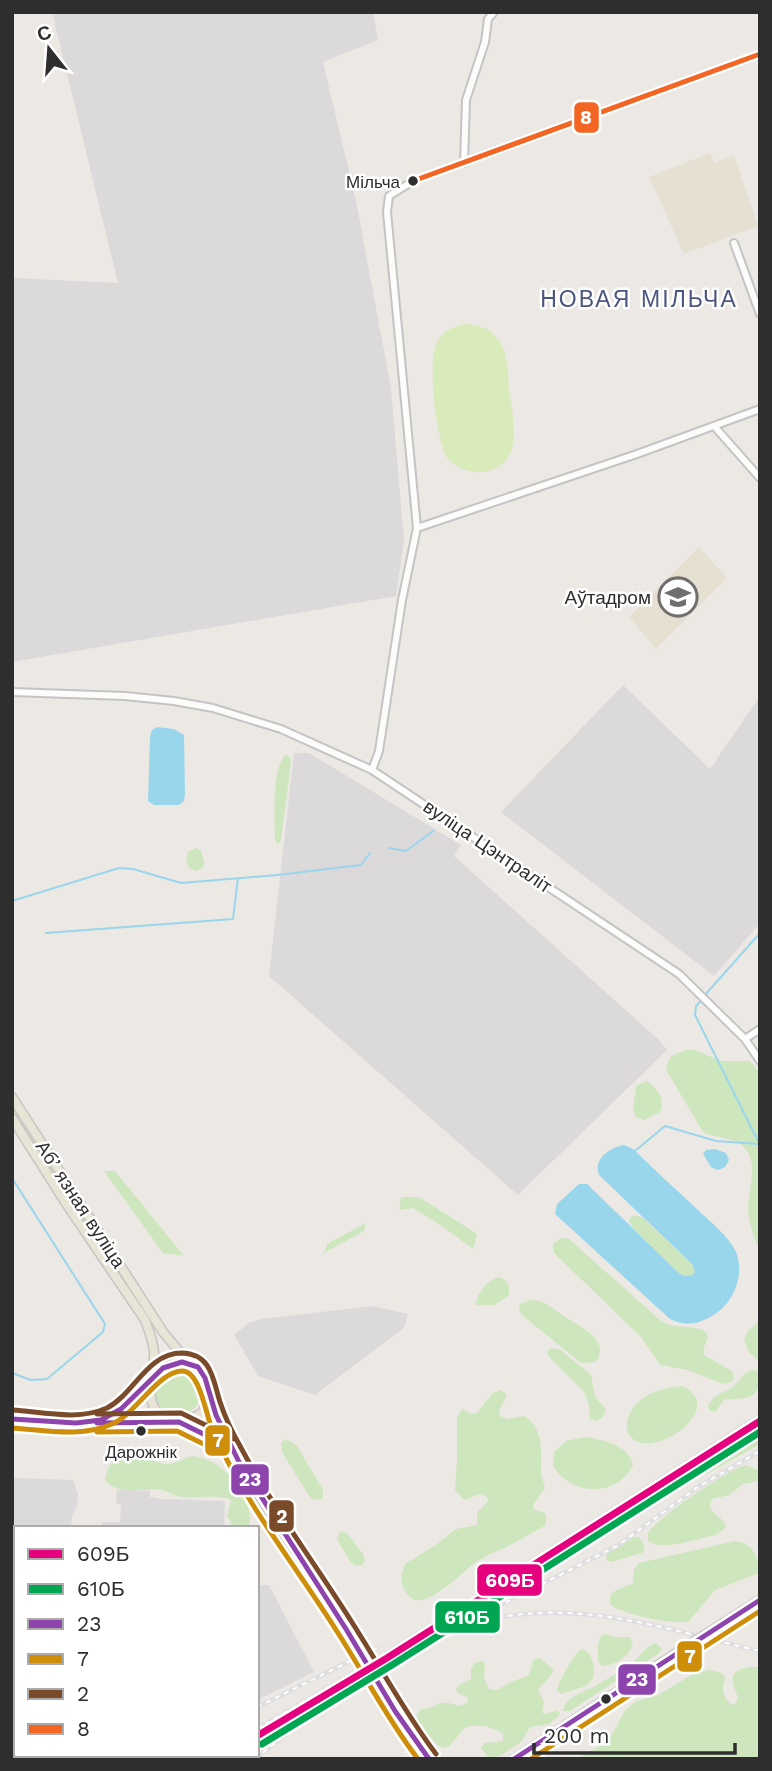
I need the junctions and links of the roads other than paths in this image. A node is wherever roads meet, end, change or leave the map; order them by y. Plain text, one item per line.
1 (494, 12) edge
2 (760, 54) edge
3 (464, 163) junction
4 (734, 243) dead end
5 (760, 314) edge
6 (760, 409) edge
7 (714, 426) junction
8 (760, 478) edge
9 (417, 528) junction
10 (12, 692) edge
11 (372, 770) junction
12 (760, 1030) edge
13 (745, 1039) junction
14 (760, 1060) edge
15 (12, 1097) edge
16 (12, 1118) edge
17 (194, 1365) junction
18 (152, 1380) junction
19 (209, 1398) junction
20 (12, 1419) edge
21 (176, 1422) junction
22 (88, 1423) junction
23 (230, 1447) junction
24 (760, 1600) edge
25 (408, 1732) junction
26 (418, 1759) edge
27 (429, 1759) edge
28 (514, 1759) edge

1 - 3 street
2 - 3 street
3 - 9 street
4 - 5 street
6 - 7 street
7 - 8 street
7 - 9 street
9 - 11 street
10 - 11 street, вуліца Цэнтраліт
11 - 13 street, вуліца Цэнтраліт
12 - 13 street
13 - 14 street, вуліца Цэнтраліт
15 - 17 main road, Абʼязная вуліца
16 - 18 main road, Абʼязная вуліца
17 - 18 main road
17 - 19 main road
18 - 21 main road
18 - 22 main road
19 - 21 main road
19 - 23 main road
20 - 22 street
21 - 22 main road
21 - 23 main road
23 - 25 main road, bridge
24 - 28 main road, bridge
25 - 26 main road
25 - 27 main road

